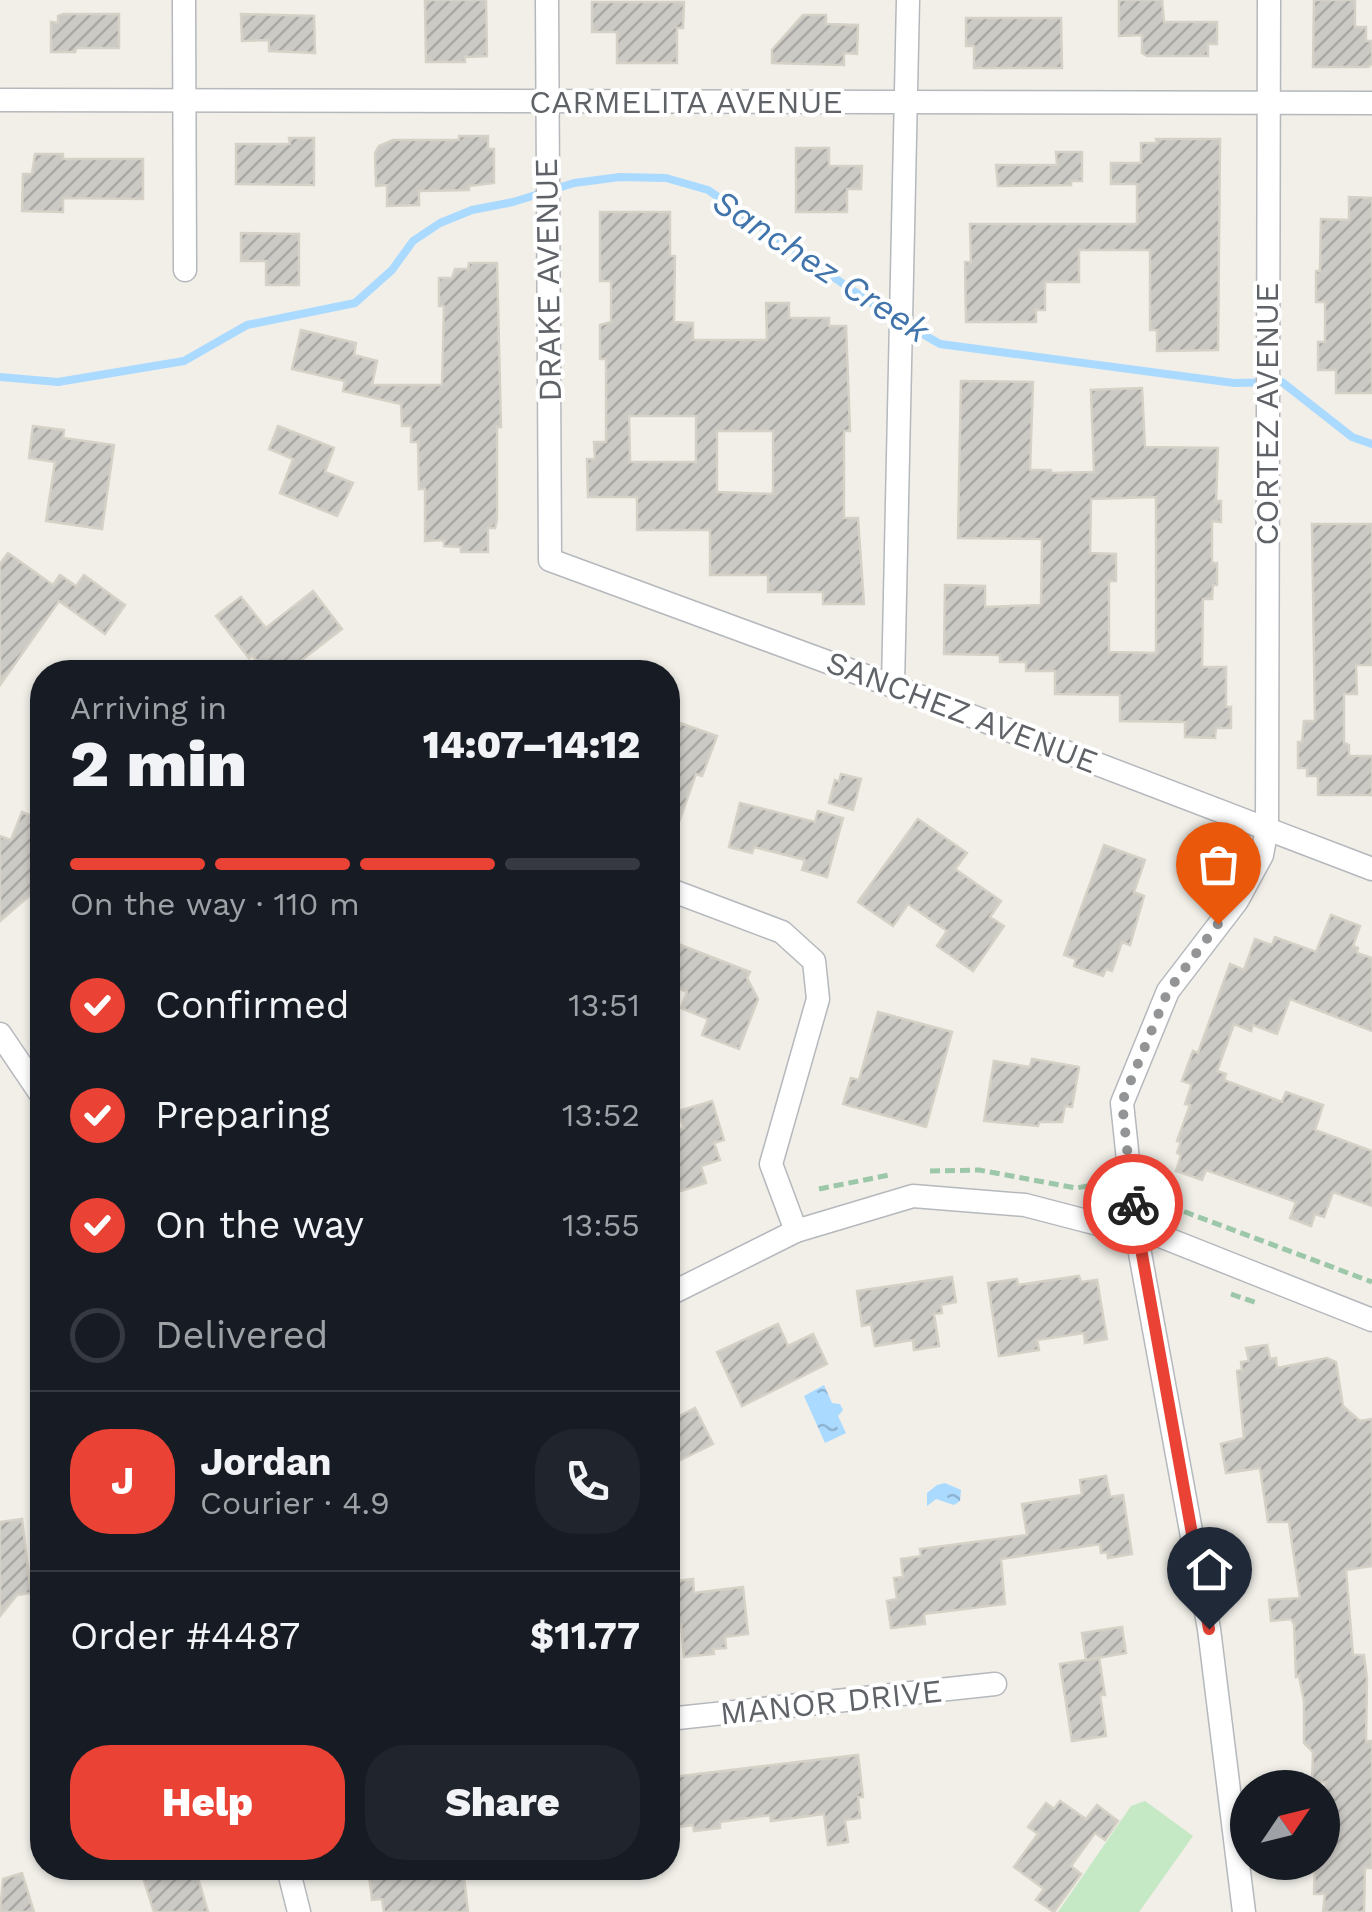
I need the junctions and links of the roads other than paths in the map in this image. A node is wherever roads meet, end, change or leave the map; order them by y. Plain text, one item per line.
1 (184, 0) edge
2 (546, 0) edge
3 (908, 0) edge
4 (1269, 0) edge
5 (184, 99) junction
6 (0, 100) edge
7 (908, 101) junction
8 (1268, 103) junction
9 (1372, 103) edge
10 (546, 104) junction
11 (185, 270) dead end
12 (550, 560) joint
13 (893, 686) junction
14 (1267, 828) junction
15 (1372, 869) edge
16 (680, 894) edge
17 (0, 1034) edge
18 (30, 1078) edge
19 (1135, 1226) junction
20 (796, 1231) junction
21 (680, 1289) edge
22 (1372, 1320) edge
23 (994, 1684) dead end
24 (680, 1719) edge
25 (291, 1880) edge
26 (299, 1912) edge
27 (1244, 1912) edge

1 - 5 street
2 - 10 street, DRAKE AVENUE
3 - 7 street
4 - 8 street, CORTEZ AVENUE
5 - 6 street, CARMELITA AVENUE
5 - 10 street, CARMELITA AVENUE
5 - 11 street
7 - 8 street, CARMELITA AVENUE
7 - 10 street, CARMELITA AVENUE
7 - 13 street
8 - 9 street, CARMELITA AVENUE
8 - 14 street, CORTEZ AVENUE
10 - 12 street, DRAKE AVENUE
12 - 13 street, SANCHEZ AVENUE
13 - 14 street, SANCHEZ AVENUE
14 - 15 street, SANCHEZ AVENUE
14 - 19 street, CORTEZ AVENUE
16 - 20 street
17 - 18 street
19 - 20 street
19 - 22 street
19 - 27 street, CORTEZ AVENUE
20 - 21 street
23 - 24 street, MANOR DRIVE
25 - 26 street

